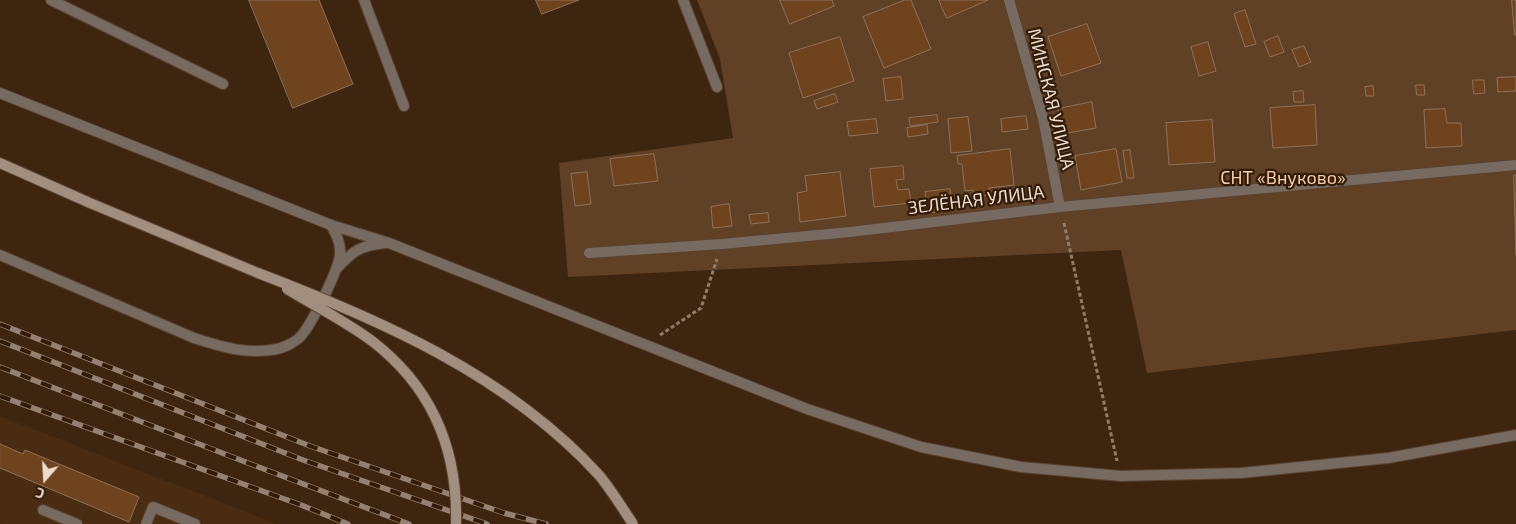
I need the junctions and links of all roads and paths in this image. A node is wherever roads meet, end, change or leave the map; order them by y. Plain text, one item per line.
1 (51, 0) edge
2 (364, 0) edge
3 (683, 0) edge
4 (1009, 0) edge
5 (223, 84) dead end
6 (716, 87) dead end
7 (0, 93) edge
8 (404, 106) dead end
9 (0, 162) edge
10 (1516, 165) edge
11 (1060, 207) junction
12 (331, 225) junction
13 (389, 243) junction
14 (722, 244) junction
15 (589, 253) dead end
16 (0, 255) edge
17 (337, 268) junction
18 (258, 273) junction
19 (645, 344) junction
20 (1516, 435) edge
21 (1121, 476) junction
22 (44, 510) dead end
23 (77, 524) edge
24 (146, 524) edge
25 (195, 524) edge
26 (456, 524) edge
27 (632, 524) edge

1 - 5 street
2 - 8 street
3 - 6 street
4 - 11 street, МИНСКАЯ УЛИЦА
7 - 12 street
9 - 18 main road
10 - 11 street, ЗЕЛЁНАЯ УЛИЦА
11 - 14 street, ЗЕЛЁНАЯ УЛИЦА
11 - 21 path
12 - 13 street
12 - 17 street
13 - 17 street
13 - 19 street
14 - 15 street, ЗЕЛЁНАЯ УЛИЦА
14 - 19 path
16 - 17 street
18 - 26 main road, bridge
18 - 27 main road, bridge
19 - 21 street
20 - 21 street
22 - 23 street
24 - 25 street

